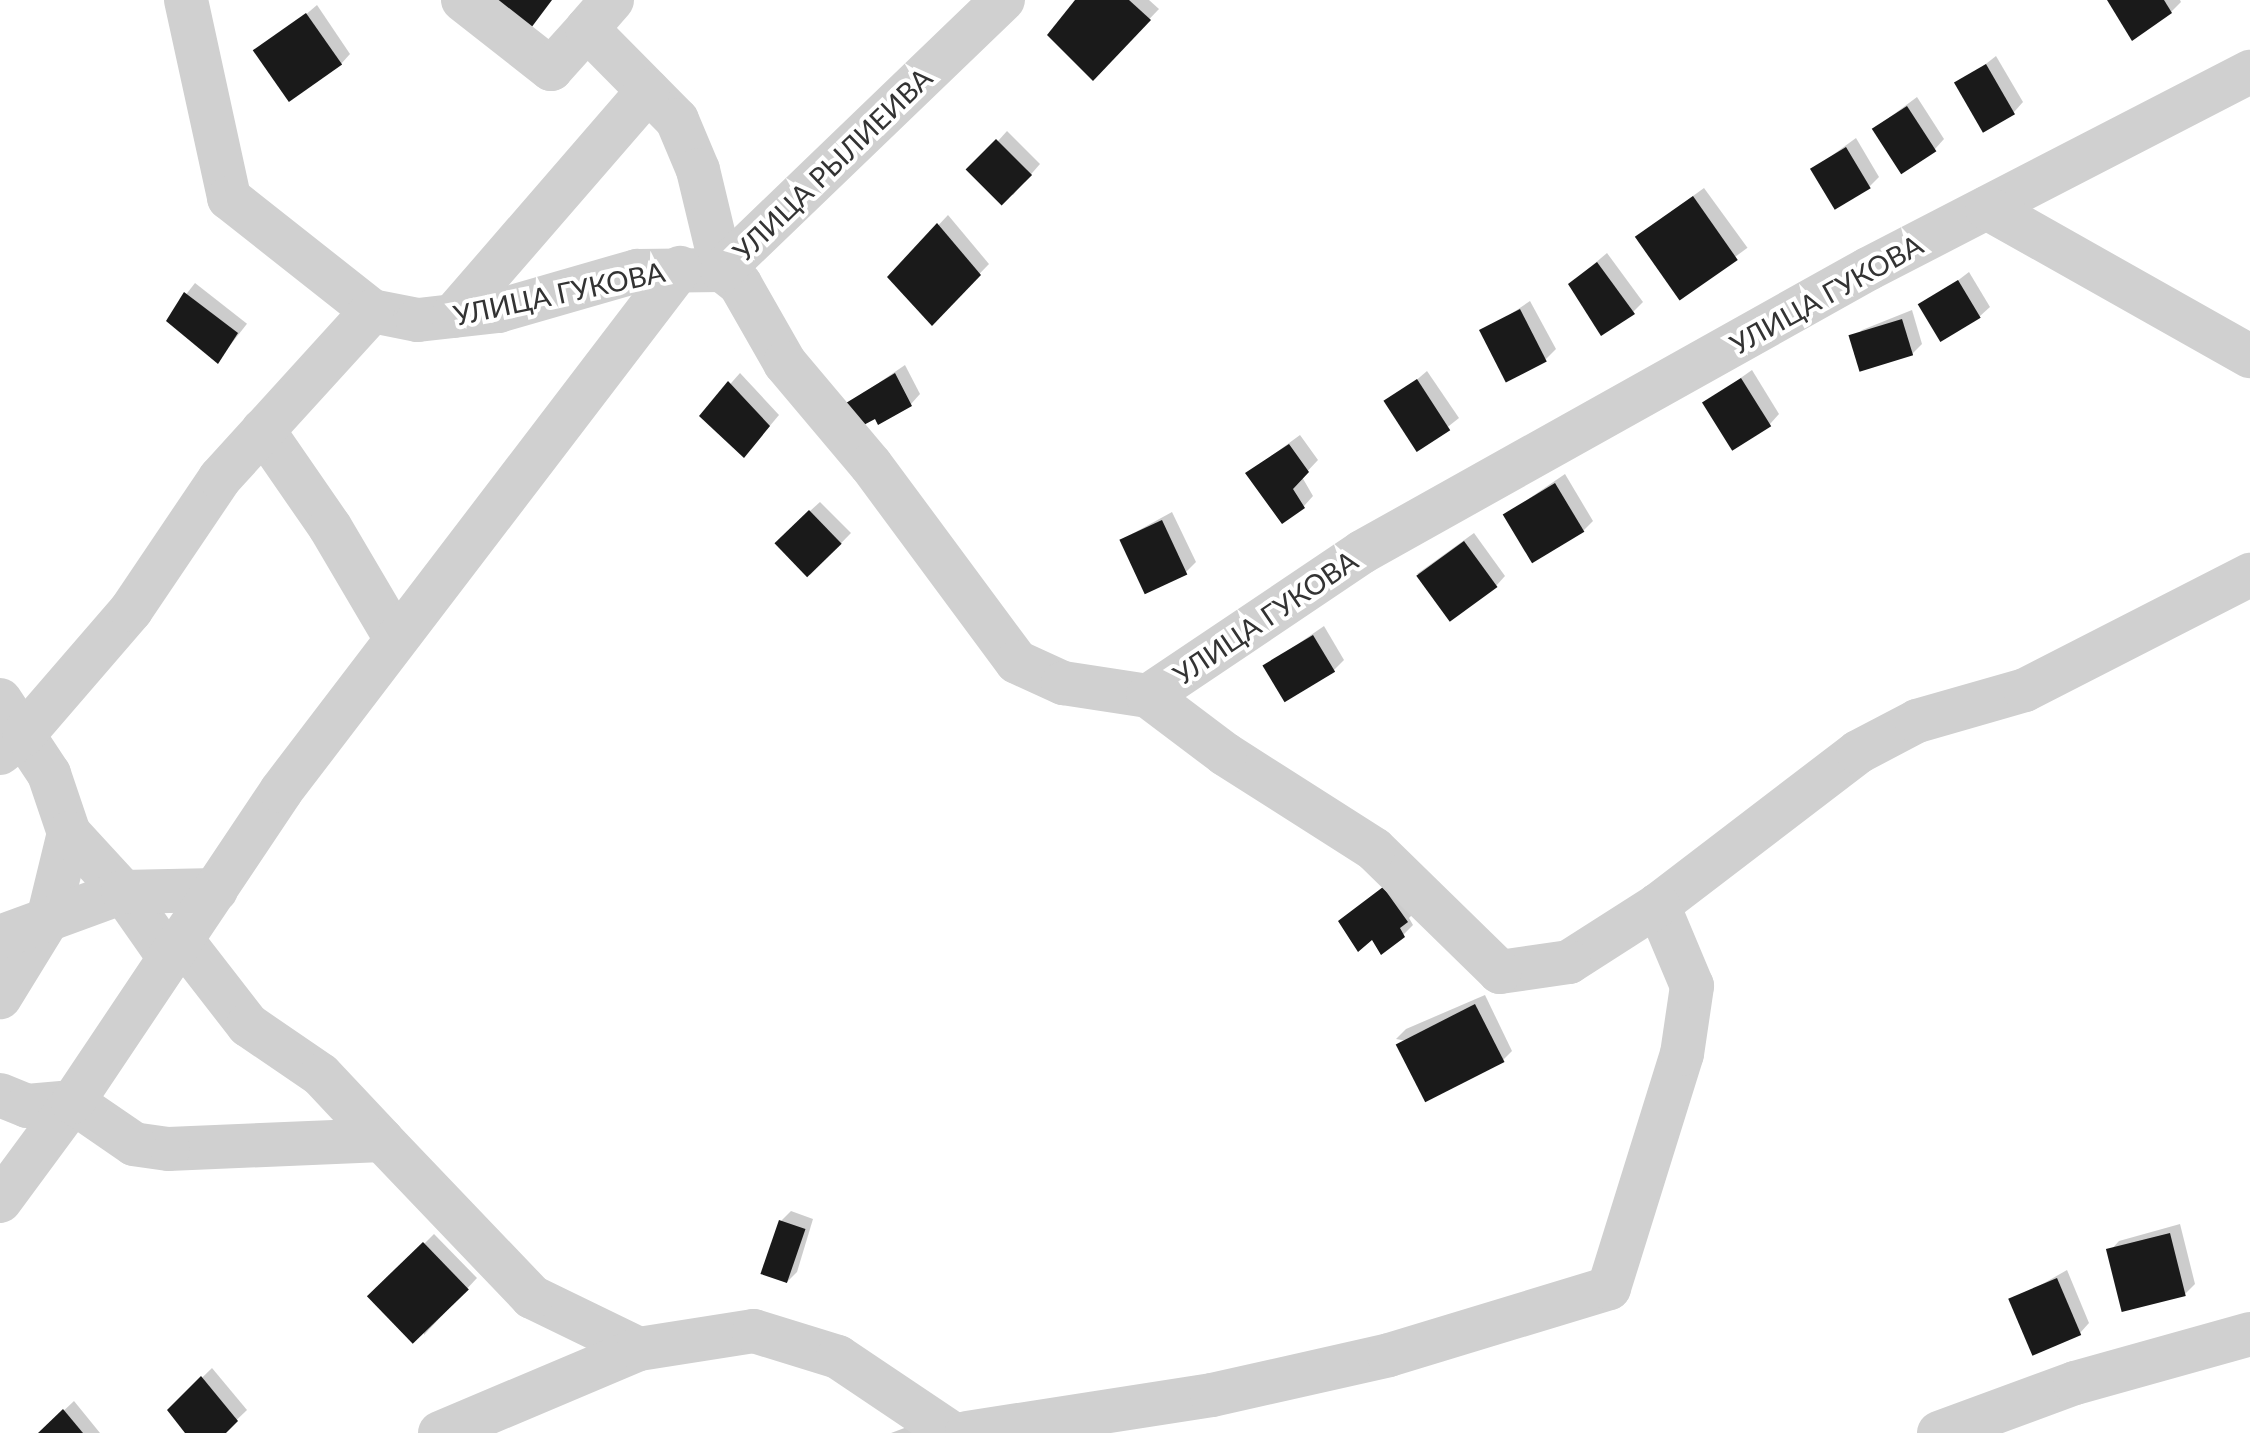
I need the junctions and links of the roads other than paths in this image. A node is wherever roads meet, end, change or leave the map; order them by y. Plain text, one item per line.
1 (152, 0) edge
2 (463, 0) edge
3 (1003, 0) edge
4 (599, 14) edge
5 (190, 19) edge
6 (2250, 72) edge
7 (648, 91) junction
8 (1987, 208) junction
9 (701, 269) junction
10 (372, 311) junction
11 (453, 316) junction
12 (2250, 356) edge
13 (263, 430) junction
14 (2250, 575) edge
15 (396, 639) junction
16 (1148, 696) junction
17 (8, 729) edge
18 (69, 833) junction
19 (216, 890) junction
20 (123, 892) junction
21 (1658, 905) junction
22 (48, 919) junction
23 (0, 937) edge
24 (176, 950) junction
25 (0, 997) edge
26 (0, 1095) edge
27 (73, 1102) junction
28 (382, 1140) junction
29 (0, 1201) edge
30 (2250, 1334) edge
31 (639, 1349) junction
32 (440, 1433) edge
33 (951, 1433) edge
34 (967, 1433) edge
35 (1939, 1433) edge

1 - 5 street
2 - 4 street
3 - 9 street, УЛИЦА РЫЛИЕИВА
4 - 7 street, УЛИЦА РЫЛИЕИВА
5 - 10 street
6 - 8 street, УЛИЦА ГУКОВА
7 - 9 street, УЛИЦА РЫЛИЕИВА
7 - 11 street
8 - 12 street
8 - 16 street, УЛИЦА ГУКОВА
9 - 11 street, УЛИЦА ГУКОВА
9 - 15 street
9 - 16 street, УЛИЦА ГУКОВА
10 - 11 street, УЛИЦА ГУКОВА
10 - 13 street
13 - 15 street
13 - 17 street
14 - 21 street
15 - 19 street
16 - 21 street
17 - 18 street
18 - 20 street
18 - 22 street
19 - 20 street
19 - 24 street
20 - 22 street
20 - 24 street
21 - 34 street
22 - 23 street
22 - 25 street
24 - 27 street
24 - 28 street
26 - 27 street
27 - 28 street
27 - 29 street
28 - 31 street
30 - 35 street
31 - 32 street
31 - 33 street

